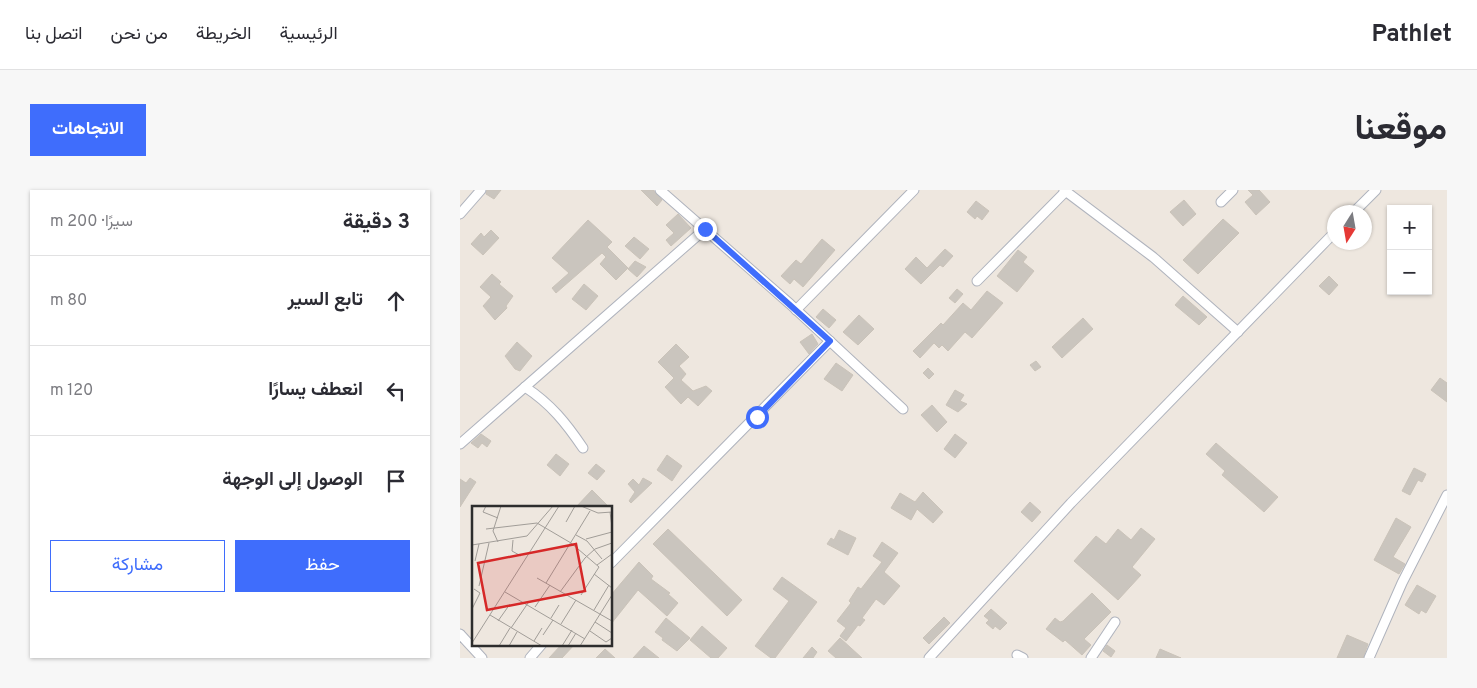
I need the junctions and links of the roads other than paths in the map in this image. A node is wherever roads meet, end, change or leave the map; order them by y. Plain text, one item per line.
1 (481, 190) edge
2 (660, 190) edge
3 (914, 190) edge
4 (1233, 190) edge
5 (1376, 190) edge
6 (1065, 191) edge
7 (1221, 202) dead end
8 (1361, 205) edge
9 (460, 214) edge
10 (705, 229) junction
11 (1327, 240) edge
12 (977, 281) dead end
13 (796, 310) junction
14 (1238, 332) junction
15 (830, 341) junction
16 (525, 387) junction
17 (904, 409) dead end
18 (460, 444) edge
19 (583, 448) dead end
20 (1447, 495) edge
21 (612, 562) edge
22 (1115, 622) dead end
23 (460, 634) edge
24 (540, 646) edge
25 (482, 658) edge
26 (530, 658) edge
27 (929, 658) edge
28 (1091, 658) edge
29 (1369, 658) edge

1 - 9 street
2 - 10 street
3 - 13 street
4 - 7 street
5 - 8 street
6 - 12 street
6 - 14 street
10 - 13 street
10 - 16 street
11 - 14 street
13 - 15 street
14 - 27 street
15 - 17 street
15 - 21 street
16 - 18 street
16 - 19 street
20 - 29 street
22 - 28 street
23 - 25 street
24 - 26 street

